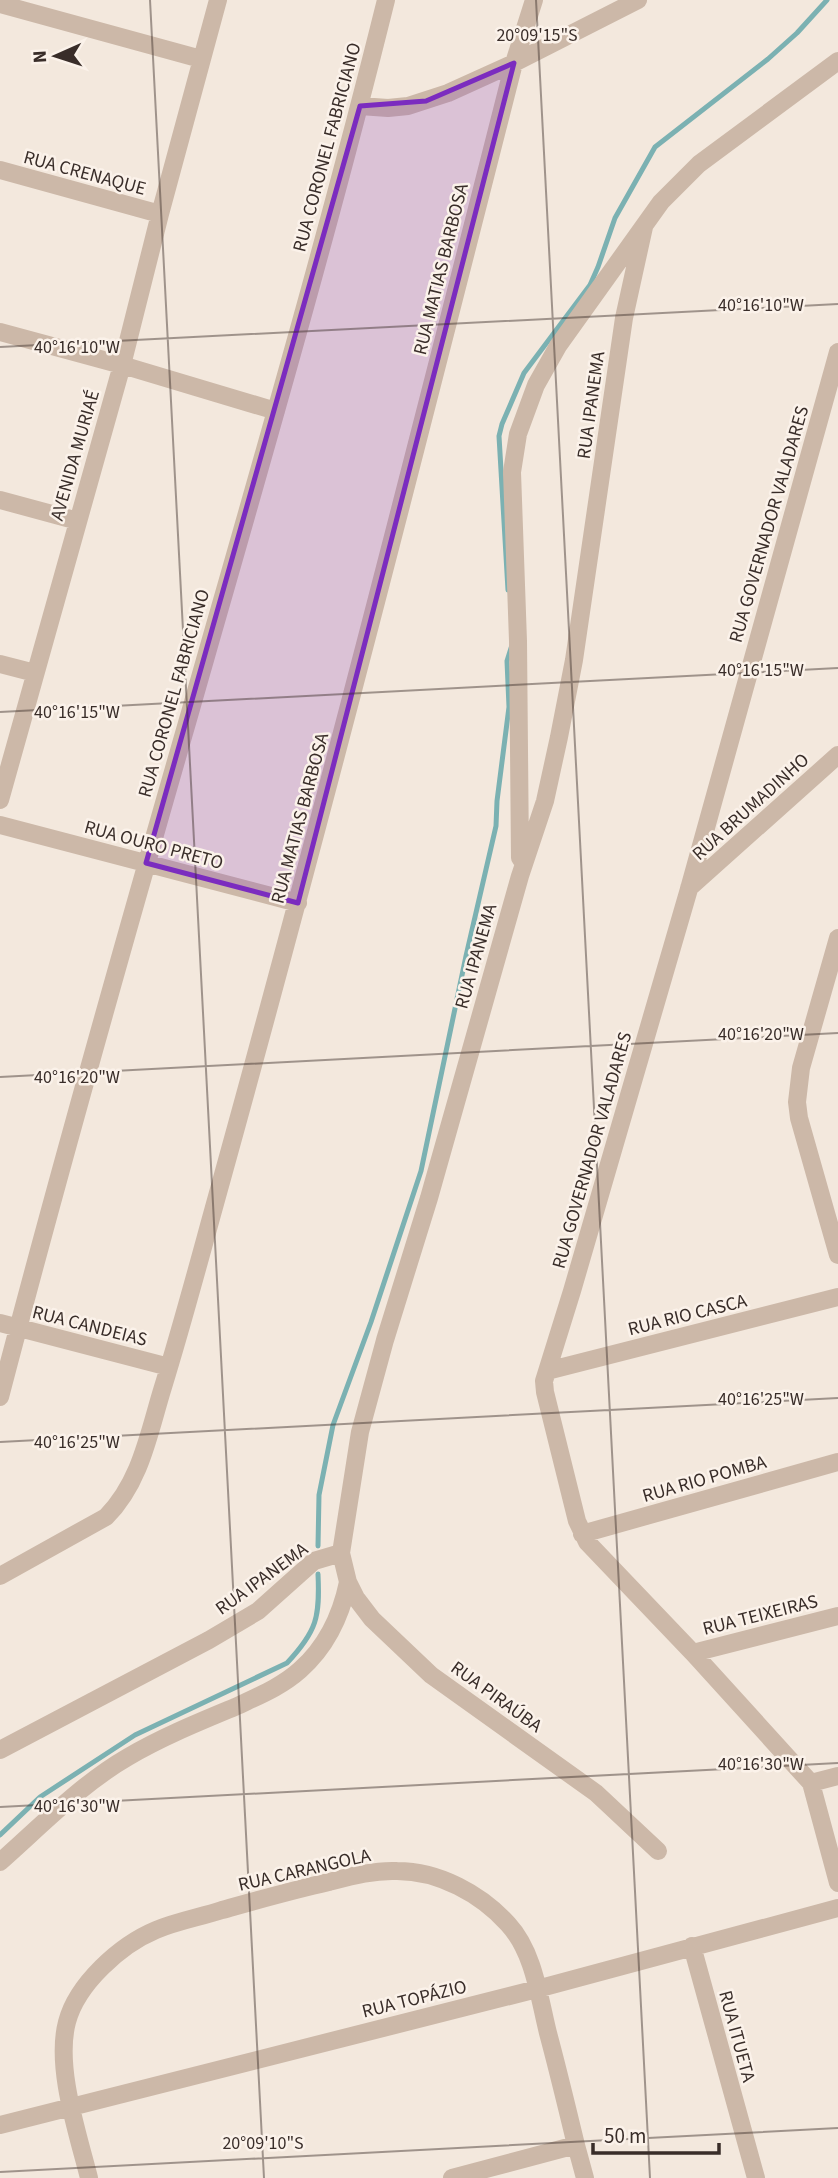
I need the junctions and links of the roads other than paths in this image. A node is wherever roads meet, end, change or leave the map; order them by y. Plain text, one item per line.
1 (218, 0) edge
2 (386, 0) edge
3 (534, 0) edge
4 (638, 0) edge
5 (0, 4) edge
6 (201, 59) junction
7 (838, 61) edge
8 (514, 63) junction
9 (360, 106) junction
10 (0, 170) edge
11 (160, 214) junction
12 (644, 227) junction
13 (0, 332) edge
14 (838, 352) edge
15 (122, 365) junction
16 (276, 411) junction
17 (0, 500) edge
18 (78, 521) junction
19 (0, 664) edge
20 (35, 673) junction
21 (838, 755) edge
22 (0, 800) edge
23 (0, 825) edge
24 (146, 863) junction
25 (520, 876) junction
26 (689, 888) junction
27 (298, 903) junction
28 (838, 938) edge
29 (838, 1255) edge
30 (838, 1297) edge
31 (0, 1323) edge
32 (18, 1328) junction
33 (169, 1367) junction
34 (547, 1371) junction
35 (0, 1397) edge
36 (838, 1462) edge
37 (582, 1534) junction
38 (341, 1553) junction
39 (0, 1576) edge
40 (348, 1583) junction
41 (838, 1616) edge
42 (692, 1653) junction
43 (0, 1750) edge
44 (838, 1776) edge
45 (811, 1783) junction
46 (658, 1851) dead end
47 (0, 1862) edge
48 (838, 1883) edge
49 (838, 1908) edge
50 (692, 1946) junction
51 (537, 1989) junction
52 (72, 2107) junction
53 (0, 2124) edge
54 (576, 2146) junction
55 (89, 2178) edge
56 (452, 2178) edge
57 (585, 2178) edge
58 (756, 2178) edge

1 - 6 street, AVENIDA MURIAÉ
2 - 9 street, RUA CORONEL FABRICIANO
3 - 8 street, RUA MATIAS BARBOSA
4 - 8 street
5 - 6 street
6 - 11 street, AVENIDA MURIAÉ
7 - 12 street, RUA IPANEMA
8 - 9 street
8 - 27 street, RUA MATIAS BARBOSA
9 - 16 street, RUA CORONEL FABRICIANO
10 - 11 street, RUA CRENAQUE
11 - 15 street, AVENIDA MURIAÉ
12 - 25 street, RUA IPANEMA
12 - 25 street
13 - 15 street
14 - 26 street, RUA GOVERNADOR VALADARES
15 - 16 street
15 - 18 street, AVENIDA MURIAÉ
16 - 24 street, RUA CORONEL FABRICIANO
17 - 18 street
18 - 20 street, AVENIDA MURIAÉ
19 - 20 street
20 - 22 street, AVENIDA MURIAÉ
21 - 26 street, RUA BRUMADINHO
23 - 24 street, RUA OURO PRETO
24 - 27 street, RUA OURO PRETO
24 - 32 street, RUA CORONEL FABRICIANO
25 - 38 street, RUA IPANEMA
26 - 34 street, RUA GOVERNADOR VALADARES
27 - 33 street, RUA MATIAS BARBOSA
28 - 29 street
30 - 34 street, RUA RIO CASCA
31 - 32 street, RUA CANDEIAS
32 - 33 street, RUA CANDEIAS
32 - 35 street, RUA CORONEL FABRICIANO
33 - 39 street, RUA MATIAS BARBOSA
34 - 37 street, RUA GOVERNADOR VALADARES
36 - 37 street, RUA RIO POMBA
37 - 42 street, RUA GOVERNADOR VALADARES
38 - 40 street, RUA PIRAÚBA
38 - 43 street, RUA IPANEMA
40 - 46 street, RUA PIRAÚBA
40 - 47 street
41 - 42 street, RUA TEIXEIRAS
42 - 45 street, RUA GOVERNADOR VALADARES
44 - 45 street
45 - 48 street, RUA GOVERNADOR VALADARES
49 - 50 street, RUA TOPÁZIO
50 - 51 street, RUA TOPÁZIO
50 - 58 street, RUA ITUETA
51 - 52 street, RUA TOPÁZIO
51 - 52 street, RUA CARANGOLA
51 - 54 street, RUA CARANGOLA
52 - 53 street, RUA TOPÁZIO
52 - 55 street, RUA CARANGOLA
54 - 56 street
54 - 57 street, RUA CARANGOLA

